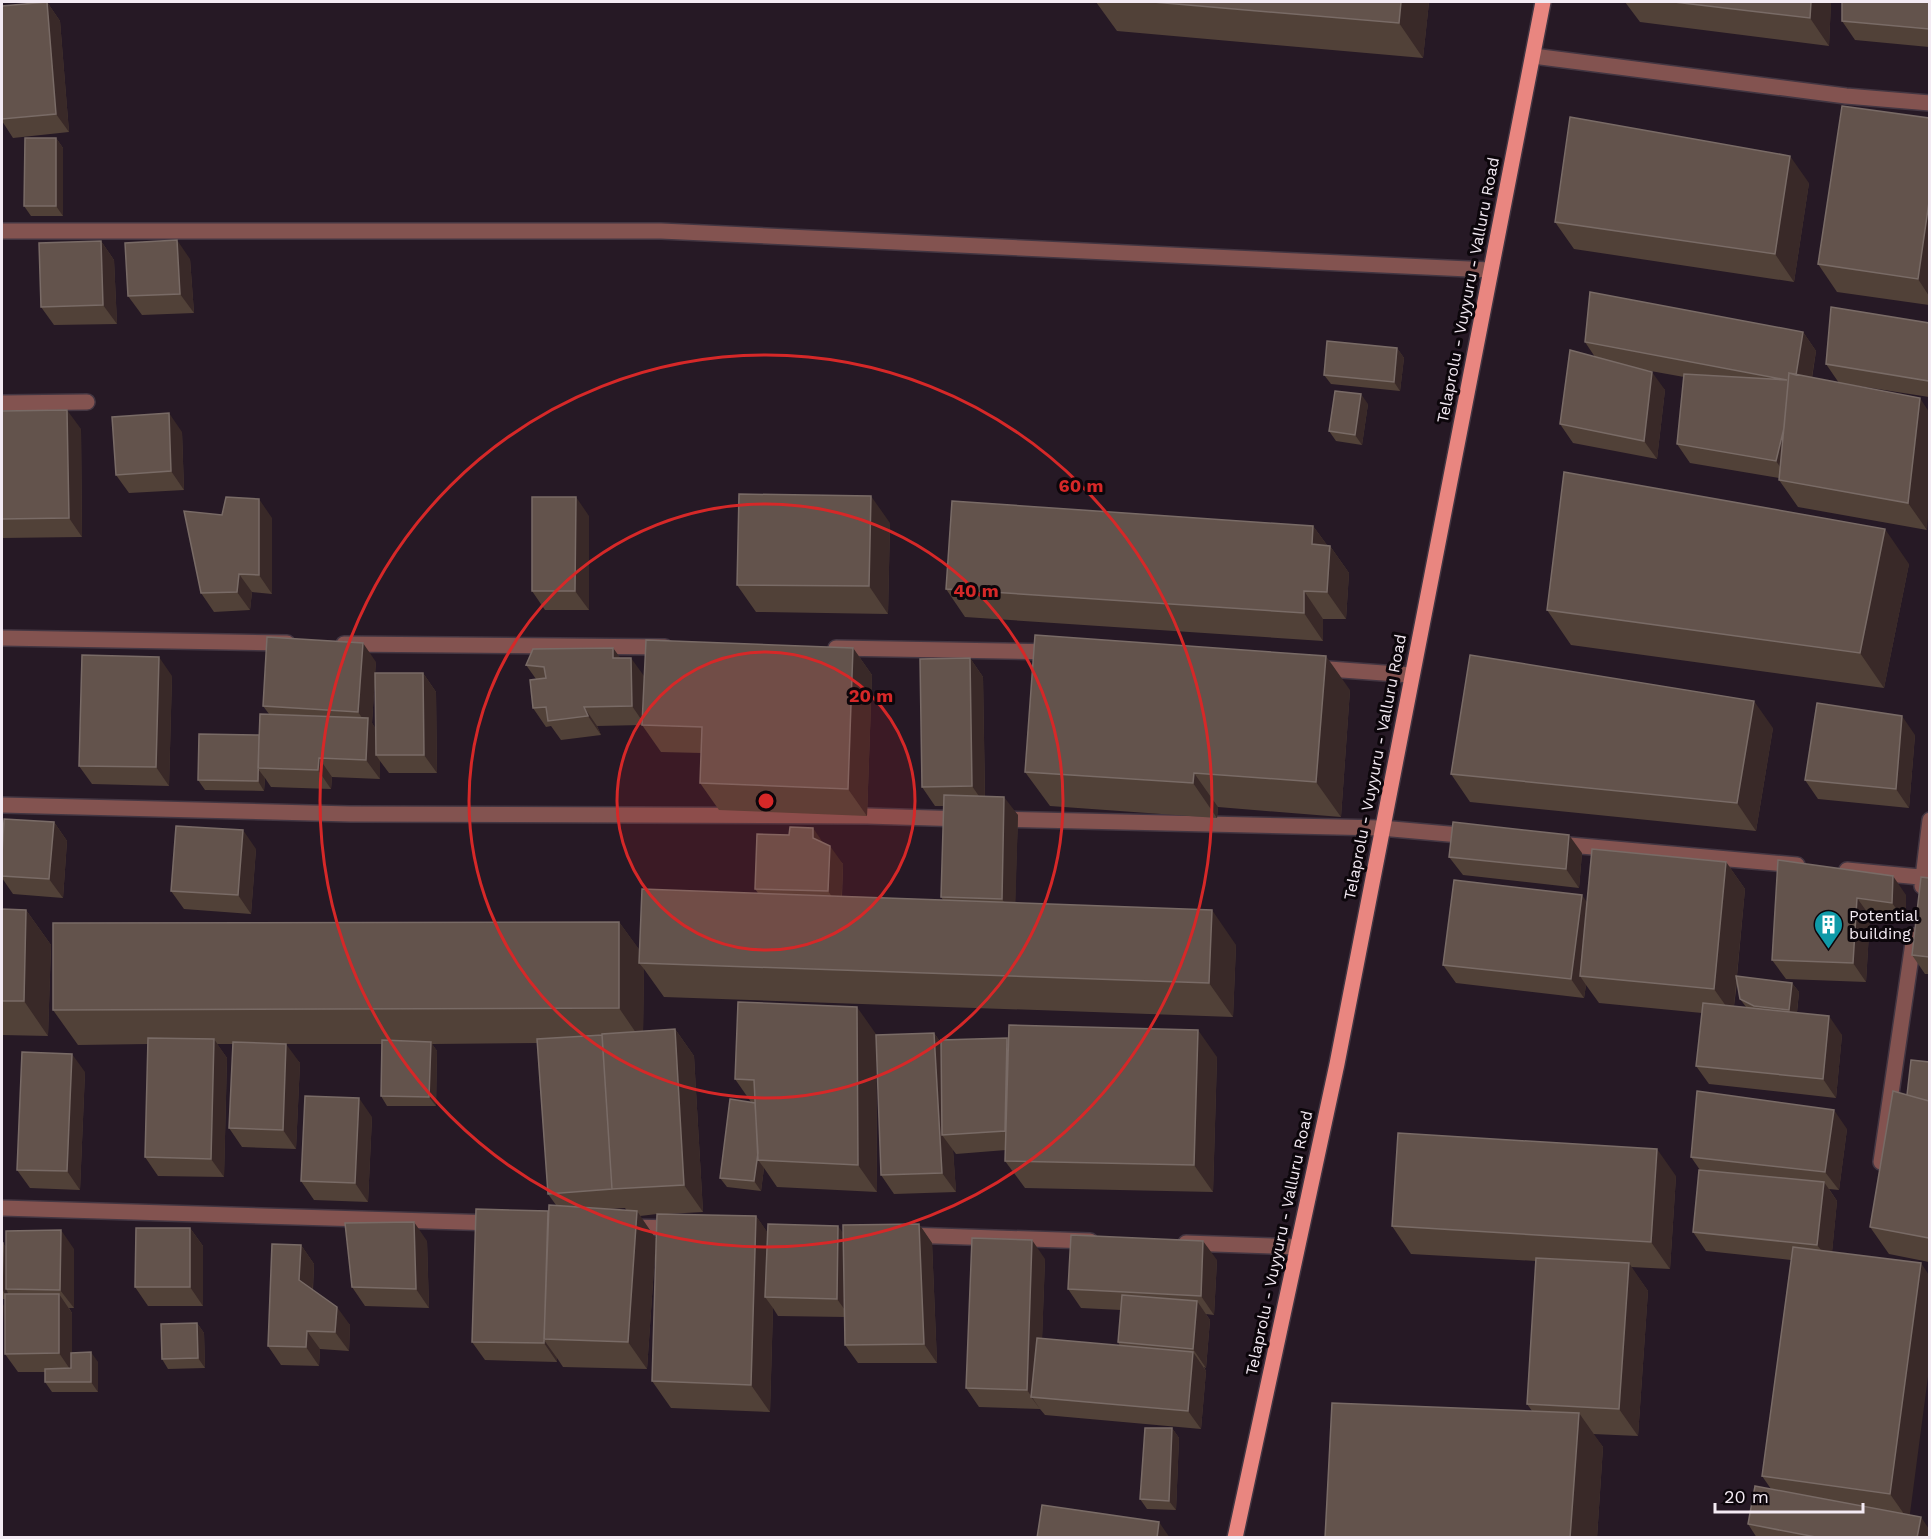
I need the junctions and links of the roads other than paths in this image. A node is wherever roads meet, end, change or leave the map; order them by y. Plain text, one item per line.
1 (1543, 2) edge
2 (1533, 56) junction
3 (1929, 103) edge
4 (2, 231) edge
5 (1490, 270) junction
6 (87, 402) dead end
7 (2, 403) edge
8 (2, 638) edge
9 (301, 643) edge
10 (325, 643) edge
11 (683, 647) edge
12 (825, 648) edge
13 (1074, 652) edge
14 (1295, 667) edge
15 (1411, 675) junction
16 (2, 805) edge
17 (1929, 820) edge
18 (1381, 828) junction
19 (1486, 837) edge
20 (1545, 843) edge
21 (1811, 867) edge
22 (1833, 869) edge
23 (1926, 878) edge
24 (1920, 901) edge
25 (1916, 924) edge
26 (1878, 1181) edge
27 (2, 1208) edge
28 (505, 1223) edge
29 (613, 1226) edge
30 (685, 1228) edge
31 (889, 1234) edge
32 (1105, 1241) edge
33 (1177, 1243) edge
34 (1297, 1247) junction
35 (1235, 1538) edge

1 - 2 main road, Telaprolu - Vuyyuru - Valluru Road
2 - 3 street
2 - 5 main road, Telaprolu - Vuyyuru - Valluru Road
4 - 5 street
5 - 15 main road, Telaprolu - Vuyyuru - Valluru Road
6 - 7 street
8 - 9 street
10 - 11 street
12 - 13 street
14 - 15 street
15 - 18 main road, Telaprolu - Vuyyuru - Valluru Road
16 - 18 street
17 - 23 street
18 - 19 street
18 - 34 main road, Telaprolu - Vuyyuru - Valluru Road
20 - 21 street
22 - 23 street
23 - 24 street
25 - 26 street
27 - 28 street
29 - 30 street
31 - 32 street
33 - 34 street
34 - 35 main road, Telaprolu - Vuyyuru - Valluru Road

